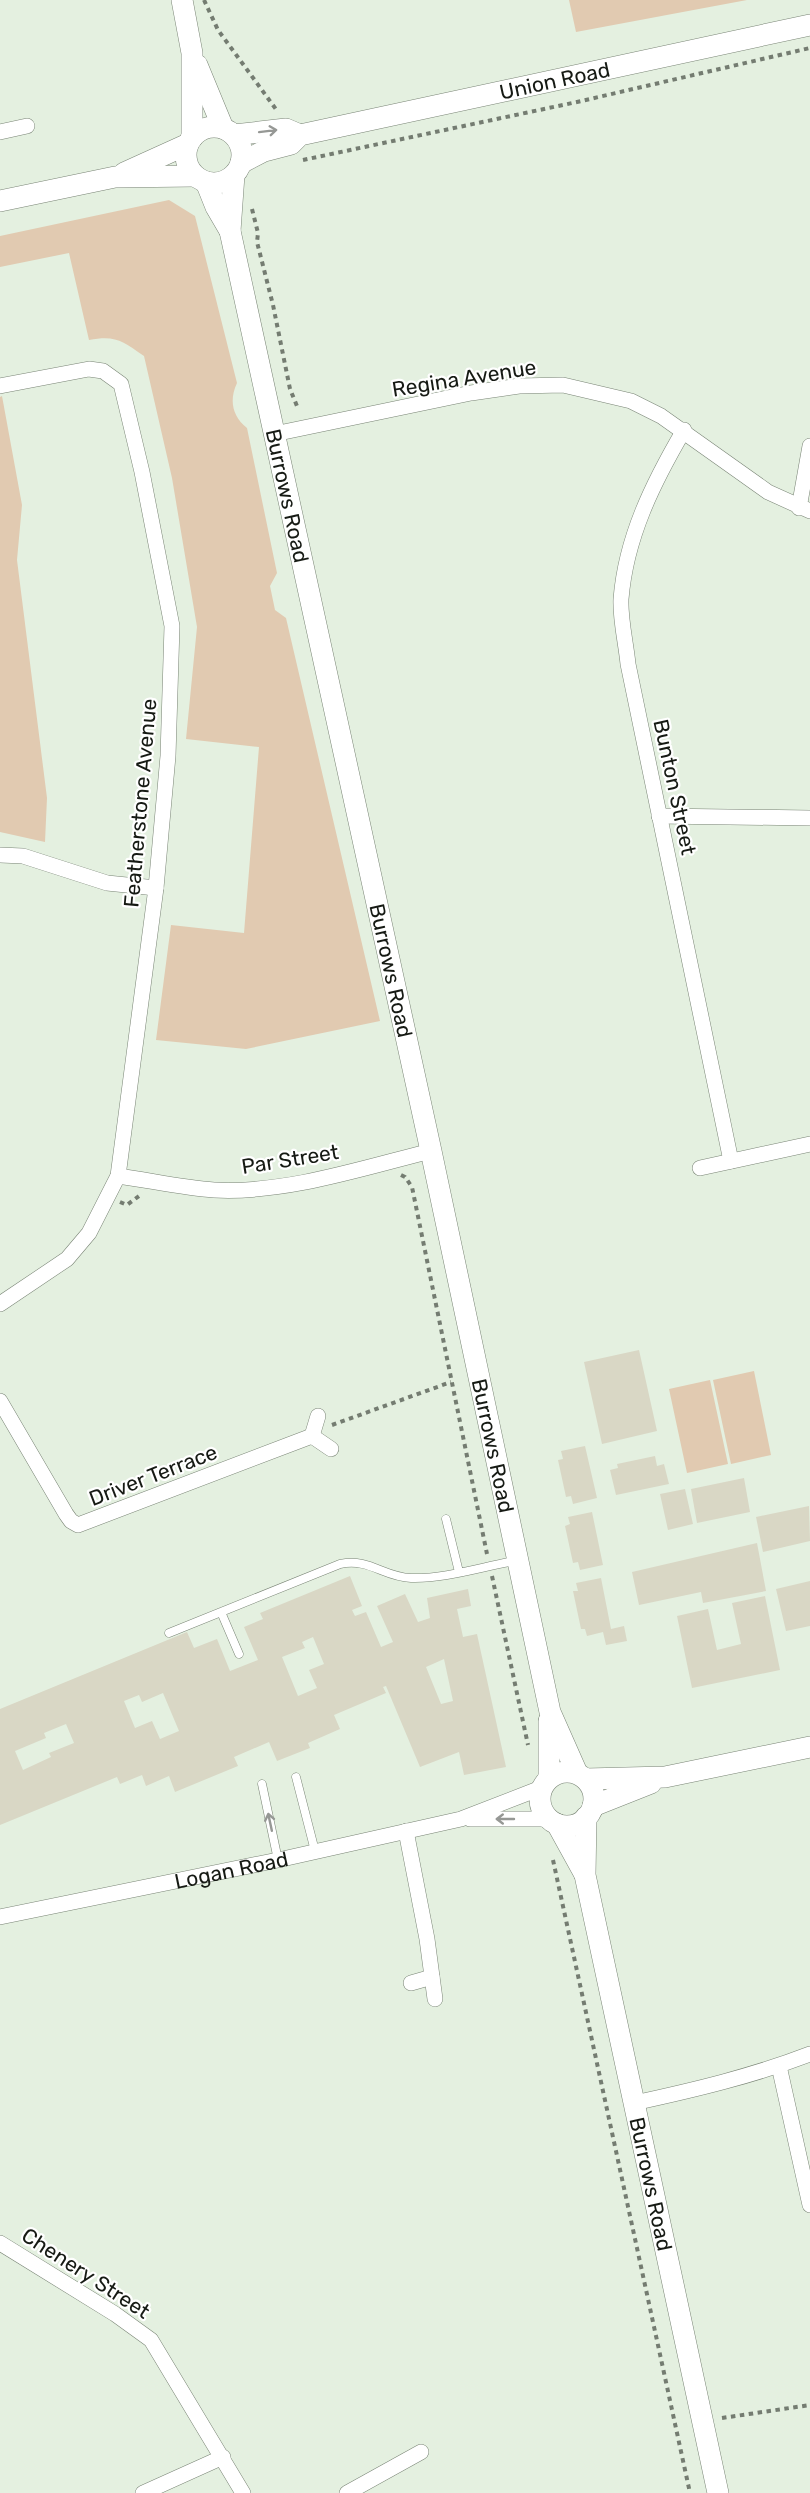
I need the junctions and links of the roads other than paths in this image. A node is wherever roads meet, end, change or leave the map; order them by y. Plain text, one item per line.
1 (182, 0) edge
2 (810, 25) edge
3 (192, 53) junction
4 (27, 126) dead end
5 (0, 132) edge
6 (228, 132) junction
7 (293, 132) junction
8 (190, 141) junction
9 (237, 169) junction
10 (116, 177) junction
11 (201, 179) junction
12 (0, 201) edge
13 (230, 231) junction
14 (0, 386) edge
15 (684, 430) junction
16 (274, 434) junction
17 (810, 446) edge
18 (805, 509) edge
19 (659, 816) junction
20 (810, 818) edge
21 (0, 855) edge
22 (156, 888) junction
23 (810, 1144) edge
24 (431, 1151) junction
25 (731, 1161) junction
26 (700, 1168) dead end
27 (118, 1176) junction
28 (0, 1304) edge
29 (0, 1401) edge
30 (318, 1416) dead end
31 (446, 1519) dead end
32 (518, 1561) junction
33 (459, 1572) junction
34 (221, 1612) junction
35 (169, 1633) dead end
36 (238, 1654) dead end
37 (550, 1712) junction
38 (810, 1747) edge
39 (581, 1776) junction
40 (296, 1777) dead end
41 (665, 1777) junction
42 (545, 1783) junction
43 (262, 1784) dead end
44 (590, 1812) junction
45 (461, 1819) junction
46 (553, 1822) junction
47 (406, 1832) junction
48 (315, 1851) junction
49 (278, 1860) junction
50 (585, 1875) junction
51 (0, 1917) edge
52 (432, 1977) junction
53 (411, 1983) dead end
54 (435, 1999) dead end
55 (810, 2054) edge
56 (779, 2066) junction
57 (634, 2103) junction
58 (807, 2180) edge
59 (810, 2205) edge
60 (0, 2243) edge
61 (421, 2452) dead end
62 (223, 2457) junction
63 (143, 2493) edge
64 (243, 2493) edge
65 (347, 2493) edge
66 (718, 2493) edge

1 - 3 main road
2 - 7 main road, Union Road
3 - 6 main road
3 - 8 main road
4 - 5 street
6 -> 7 main road, Union Road
6 - 8 main road
6 - 9 main road
7 - 9 main road, Union Road
8 - 10 main road
8 - 11 main road
9 - 11 main road
9 - 13 main road, Burrows Road
10 - 11 main road
10 - 12 main road
11 - 13 main road, Burrows Road
13 - 16 main road, Burrows Road
14 - 22 street, Featherstone Avenue
15 - 16 street, Regina Avenue
15 - 18 street, Regina Avenue
15 - 19 street, Bunton Street
16 - 24 main road, Burrows Road
17 - 18 street
19 - 20 street
19 - 25 street, Bunton Street
21 - 22 street
22 - 27 street, Featherstone Avenue
23 - 25 street
24 - 27 street, Par Street
24 - 32 main road, Burrows Road
25 - 26 street
27 - 28 street, Featherstone Avenue
29 - 30 street, Driver Terrace
31 - 33 lane
32 - 33 lane
32 - 37 main road, Burrows Road
33 - 34 lane
34 - 35 lane
34 - 36 lane
37 - 39 main road, Burrows Road
37 - 42 main road, Burrows Road
38 - 41 main road
39 - 41 main road
39 - 42 main road
39 - 44 main road
40 - 48 lane
41 - 44 main road
42 - 45 street, Logan Road
42 - 46 main road
49 -> 43 lane
44 - 46 main road
44 - 50 main road, Burrows Road
46 -> 45 street, Logan Road
45 - 47 street, Logan Road
46 - 50 main road, Burrows Road
47 - 48 street, Logan Road
47 - 52 street
48 - 49 street, Logan Road
49 - 51 street, Logan Road
50 - 57 main road, Burrows Road
52 - 53 street
52 - 54 street
55 - 56 street
56 - 57 street
56 - 58 street
57 - 66 main road, Burrows Road
58 - 59 street
60 - 62 street, Chenery Street
61 - 65 street
62 - 63 street
62 - 64 street, Chenery Street

